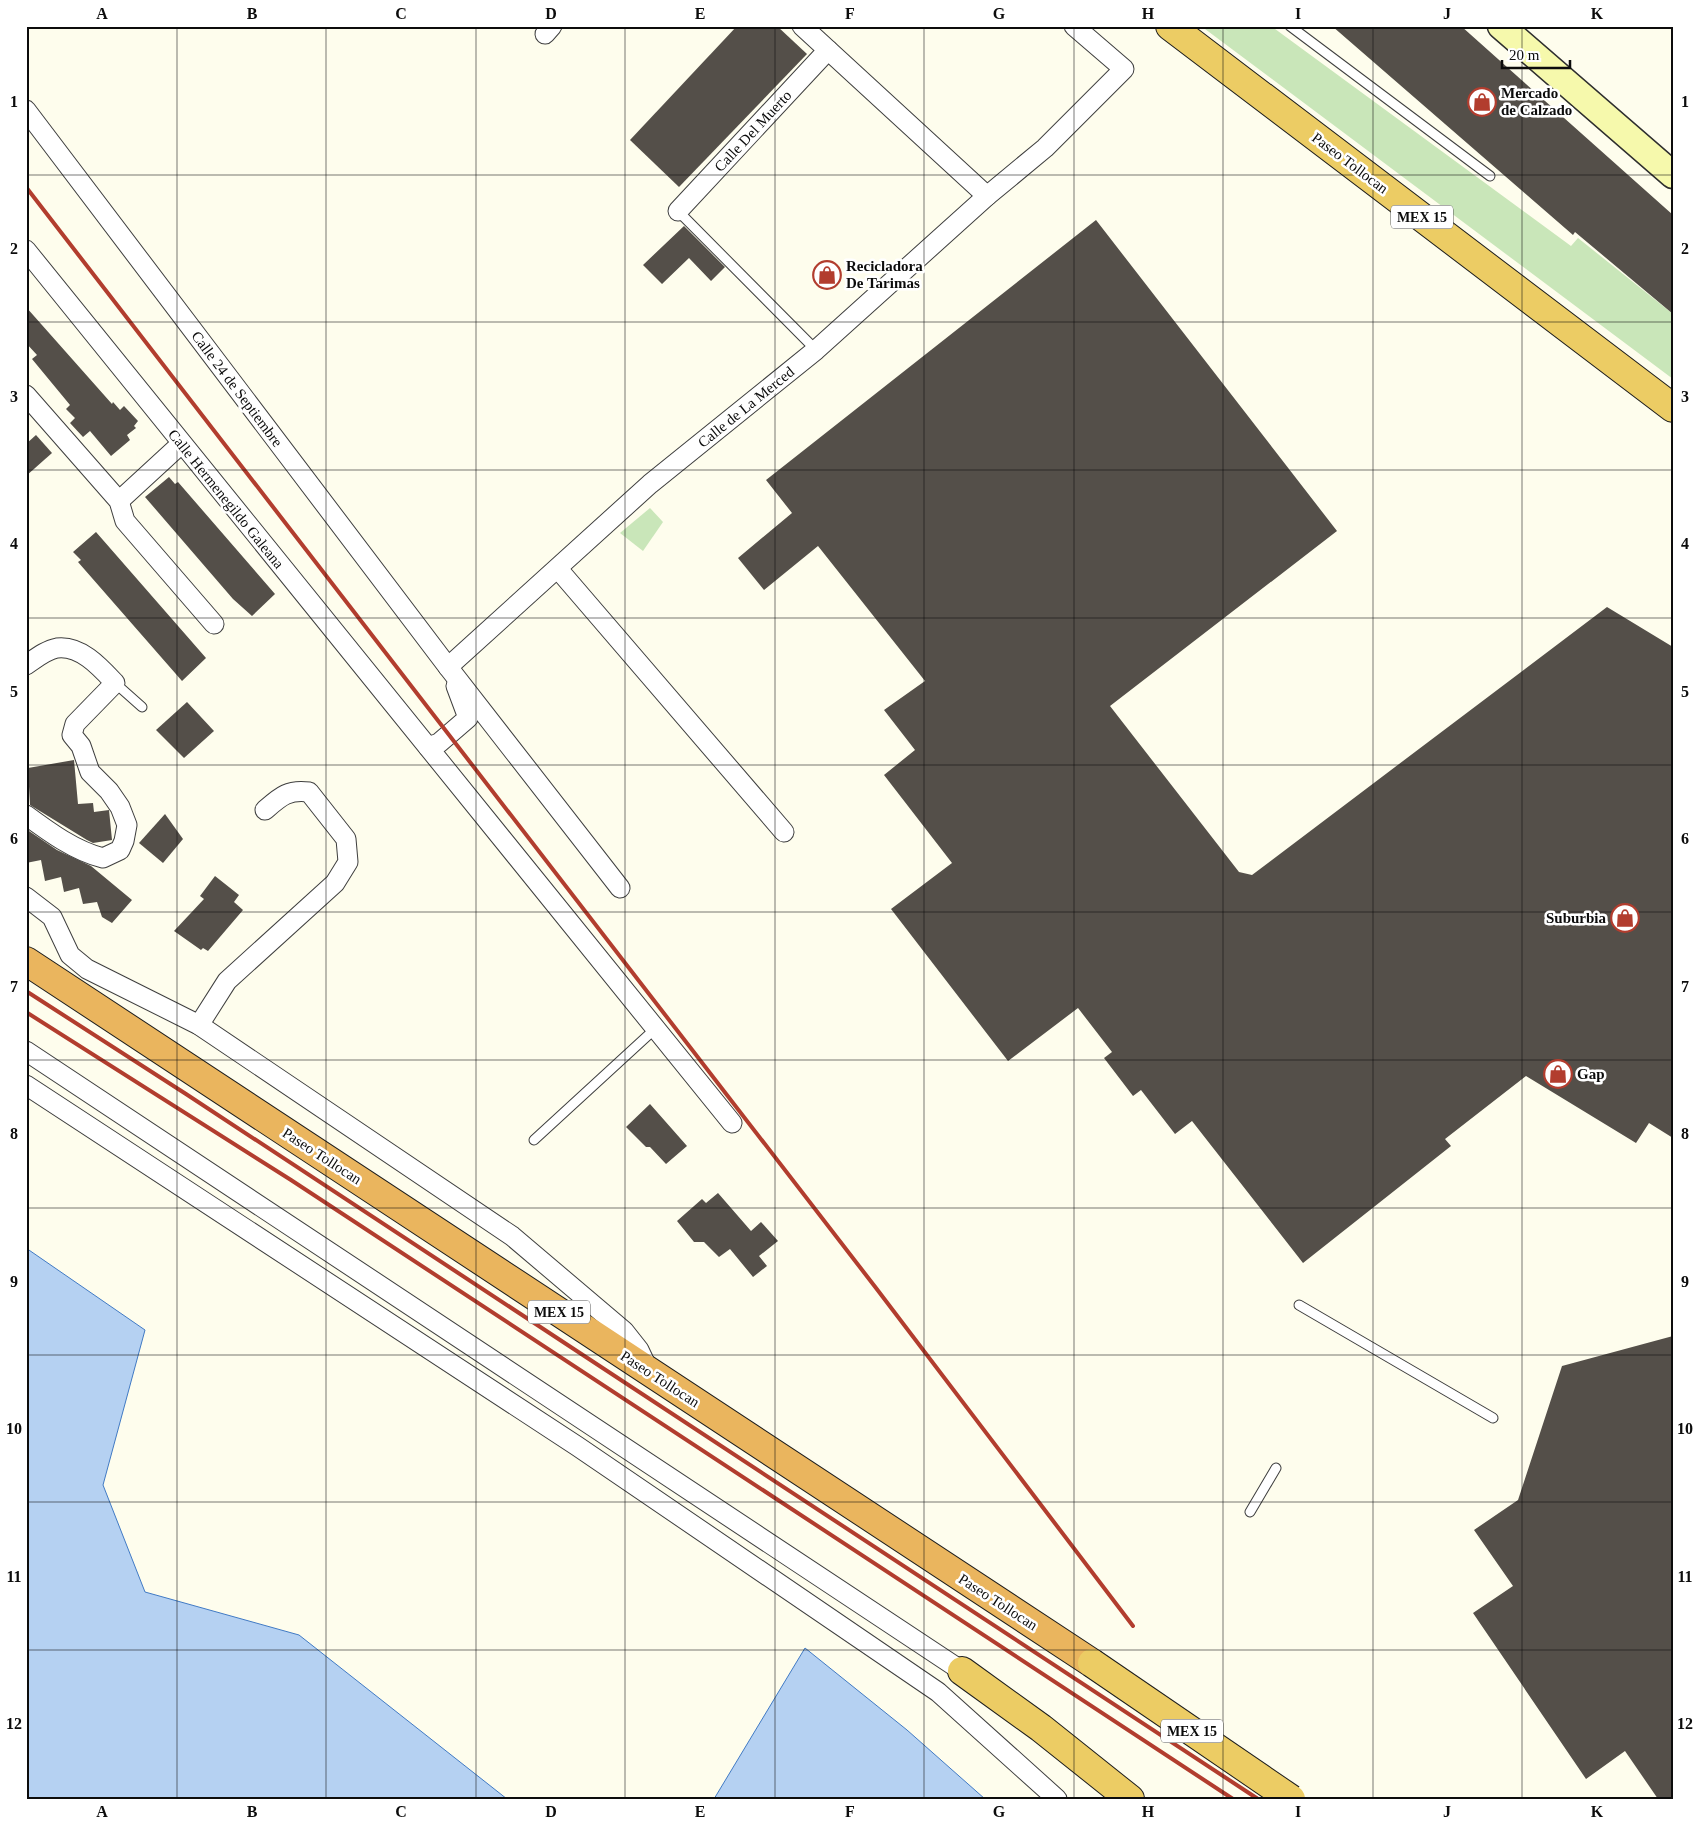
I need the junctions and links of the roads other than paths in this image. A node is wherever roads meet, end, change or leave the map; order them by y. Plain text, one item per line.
1 (802, 26) edge
2 (1074, 26) edge
3 (1170, 26) edge
4 (1290, 26) edge
5 (1501, 26) edge
6 (828, 50) junction
7 (26, 110) edge
8 (1673, 175) edge
9 (1490, 176) dead end
10 (986, 196) junction
11 (678, 211) joint
12 (26, 250) edge
13 (816, 350) junction
14 (26, 395) edge
15 (1673, 408) edge
16 (181, 444) junction
17 (118, 501) junction
18 (558, 569) junction
19 (214, 624) dead end
20 (26, 664) edge
21 (448, 667) junction
22 (115, 683) junction
23 (142, 707) dead end
24 (428, 747) junction
25 (265, 810) dead end
26 (26, 815) edge
27 (784, 832) dead end
28 (620, 888) dead end
29 (26, 897) edge
30 (26, 961) edge
31 (199, 1025) junction
32 (656, 1028) junction
33 (26, 1051) edge
34 (26, 1085) edge
35 (732, 1123) dead end
36 (534, 1140) dead end
37 (1299, 1305) dead end
38 (650, 1372) junction
39 (1493, 1418) dead end
40 (1276, 1468) dead end
41 (1250, 1512) dead end
42 (962, 1671) joint
43 (1057, 1799) edge
44 (1130, 1799) edge
45 (1291, 1799) edge

1 - 6 street
2 - 10 street, Calle de La Merced
3 - 15 highway, Paseo Tollocan / MEX 15
4 - 9 lane
5 - 8 main road
6 - 10 street
6 - 11 street, Calle Del Muerto
7 - 21 street, Calle 24 de Septiembre
10 - 13 street, Calle de La Merced
11 - 13 lane
12 - 16 street, Calle Hermenegildo Galeana
13 - 18 street, Calle de La Merced
14 - 17 street
16 - 17 street
16 - 24 street, Calle Hermenegildo Galeana
17 - 19 street
18 - 21 street, Calle de La Merced
18 - 27 street
20 - 22 street
21 - 24 street
21 - 28 street
22 - 23 lane
22 - 26 street
24 - 32 street, Calle Hermenegildo Galeana
25 - 31 street
29 - 31 street
30 - 38 highway, Paseo Tollocan / MEX 15
31 - 38 street
32 - 35 street, Calle Hermenegildo Galeana
32 - 36 lane
33 - 42 street
34 - 43 street
37 - 39 lane
38 - 45 highway, Paseo Tollocan / MEX 15, bridge
40 - 41 lane
42 - 44 highway

